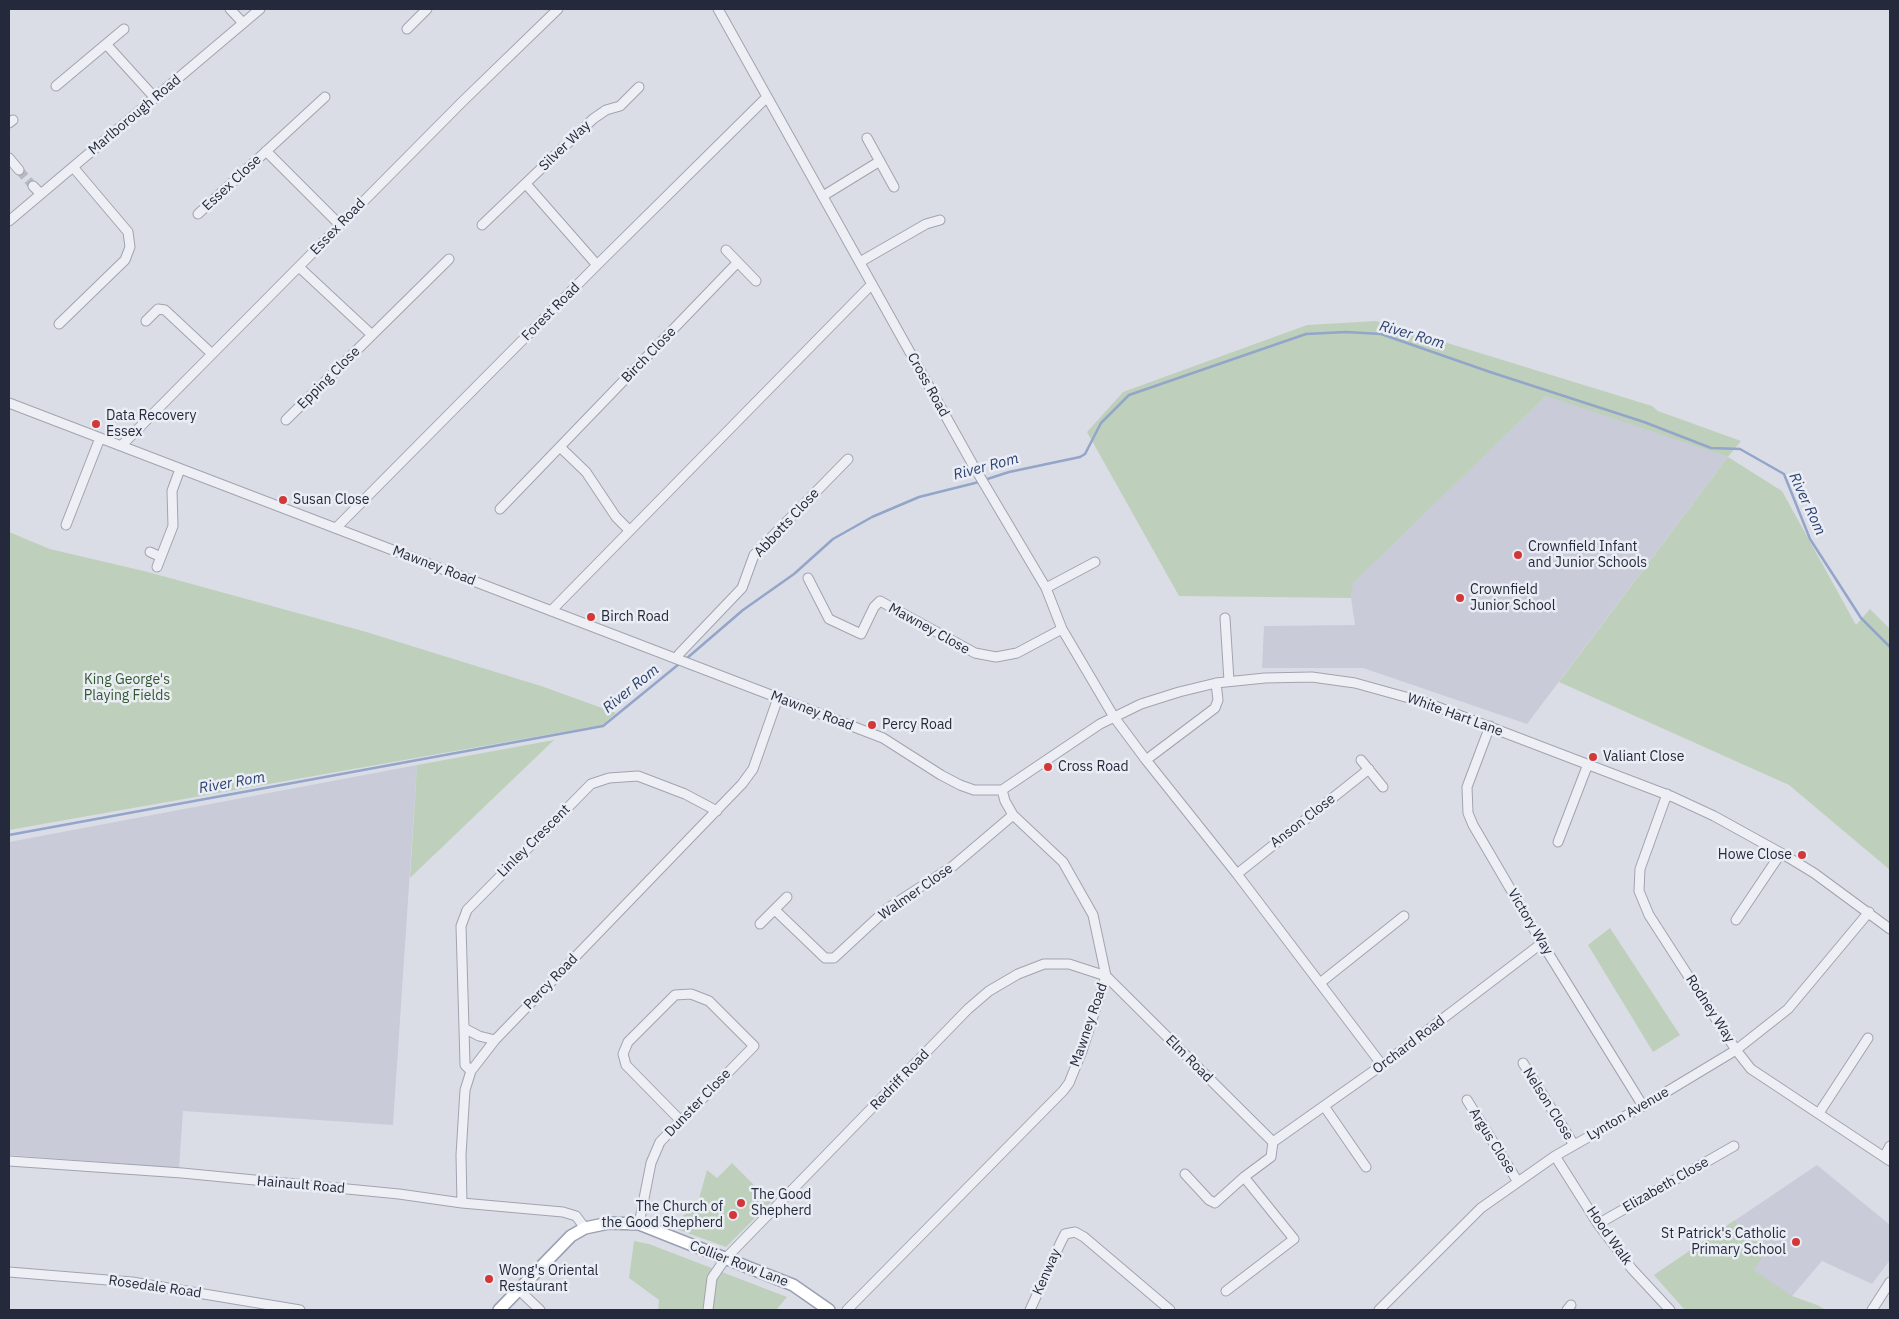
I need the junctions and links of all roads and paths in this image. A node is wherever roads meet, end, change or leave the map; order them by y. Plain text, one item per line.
1 (230, 9) edge
2 (260, 9) edge
3 (427, 9) edge
4 (558, 9) edge
5 (718, 9) edge
6 (243, 23) junction
7 (124, 29) dead end
8 (407, 29) dead end
9 (106, 44) junction
10 (56, 86) dead end
11 (639, 87) dead end
12 (325, 97) dead end
13 (767, 97) junction
14 (155, 98) junction
15 (867, 138) dead end
16 (266, 152) junction
17 (9, 158) edge
18 (880, 161) junction
19 (73, 167) junction
20 (19, 170) tunnel mouth
21 (526, 184) junction
22 (33, 186) tunnel mouth
23 (894, 187) dead end
24 (40, 194) junction
25 (823, 196) junction
26 (198, 214) dead end
27 (940, 220) dead end
28 (9, 221) edge
29 (482, 224) dead end
30 (340, 225) junction
31 (726, 250) dead end
32 (449, 259) dead end
33 (860, 262) junction
34 (737, 264) junction
35 (597, 265) junction
36 (300, 267) junction
37 (756, 281) dead end
38 (872, 284) junction
39 (146, 322) dead end
40 (59, 324) dead end
41 (372, 335) junction
42 (211, 353) junction
43 (9, 403) edge
44 (286, 420) dead end
45 (100, 438) junction
46 (120, 446) junction
47 (560, 447) junction
48 (848, 459) dead end
49 (180, 469) junction
50 (500, 509) dead end
51 (66, 525) dead end
52 (336, 528) junction
53 (630, 530) junction
54 (150, 552) dead end
55 (161, 557) junction
56 (1095, 562) dead end
57 (157, 567) dead end
58 (808, 578) dead end
59 (1046, 588) junction
60 (551, 611) junction
61 (1225, 618) dead end
62 (1062, 629) junction
63 (678, 660) junction
64 (1229, 681) junction
65 (1216, 683) junction
66 (778, 698) junction
67 (1114, 716) junction
68 (1490, 726) junction
69 (1146, 760) junction
70 (1361, 760) dead end
71 (1588, 764) junction
72 (1369, 769) junction
73 (1383, 787) dead end
74 (1002, 790) junction
75 (1667, 794) junction
76 (717, 811) junction
77 (1013, 815) junction
78 (1558, 842) dead end
79 (1781, 853) junction
80 (1237, 874) junction
81 (787, 897) dead end
82 (775, 910) junction
83 (1869, 912) junction
84 (1404, 916) dead end
85 (1736, 920) dead end
86 (760, 924) dead end
87 (1890, 929) edge
88 (1542, 943) junction
89 (1106, 976) junction
90 (1320, 983) junction
91 (464, 1028) junction
92 (1868, 1038) dead end
93 (495, 1040) junction
94 (1736, 1050) junction
95 (1523, 1063) dead end
96 (1382, 1065) junction
97 (470, 1075) junction
98 (1467, 1100) dead end
99 (1324, 1106) junction
100 (1643, 1106) junction
101 (1819, 1113) junction
102 (680, 1120) junction
103 (1273, 1142) junction
104 (1574, 1145) junction
105 (1734, 1146) dead end
106 (1890, 1146) edge
107 (1555, 1156) junction
108 (1887, 1159) edge
109 (9, 1161) edge
110 (1366, 1167) dead end
111 (1185, 1174) dead end
112 (1244, 1177) junction
113 (1518, 1182) junction
114 (462, 1203) junction
115 (639, 1224) junction
116 (1598, 1224) junction
117 (585, 1228) junction
118 (725, 1260) junction
119 (9, 1272) edge
120 (1890, 1282) edge
121 (519, 1290) junction
122 (1226, 1290) dead end
123 (300, 1310) edge
124 (498, 1310) edge
125 (540, 1310) edge
126 (708, 1310) edge
127 (829, 1310) edge
128 (847, 1310) edge
129 (1030, 1310) edge
130 (1170, 1310) edge
131 (1379, 1310) edge
132 (1670, 1310) edge
133 (1872, 1310) edge

1 - 6 street
2 - 6 street, Marlborough Road
3 - 8 street
4 - 30 street, Essex Road
5 - 13 street, Cross Road
6 - 14 street, Marlborough Road
7 - 9 street
9 - 10 street
9 - 14 street
11 - 21 street, Silver Way
12 - 16 street, Essex Close
13 - 25 street, Cross Road
13 - 35 street, Forest Road
14 - 19 street, Marlborough Road
15 - 18 street
16 - 26 street, Essex Close
16 - 30 street, Essex Close
17 - 20 street
18 - 23 street
18 - 25 street
19 - 24 street, Marlborough Road
19 - 40 street
21 - 29 street, Silver Way
21 - 35 street
22 - 24 street
24 - 28 street, Marlborough Road
25 - 33 street, Cross Road
27 - 33 street
30 - 36 street, Essex Road
31 - 34 street
32 - 41 street, Epping Close
33 - 38 street, Cross Road
34 - 37 street
34 - 47 street, Birch Close
35 - 52 street, Forest Road
36 - 41 street, Epping Close
36 - 42 street, Essex Road
38 - 53 street
38 - 59 street, Cross Road
39 - 42 street
41 - 44 street, Epping Close
42 - 46 street, Essex Road
43 - 45 street, Mawney Road
45 - 46 street, Mawney Road
45 - 51 street
46 - 49 street, Mawney Road
47 - 50 street, Birch Close
47 - 53 street
48 - 63 street, Abbotts Close
49 - 52 street, Mawney Road
49 - 55 street
52 - 60 street, Mawney Road
53 - 60 street
54 - 55 street
55 - 57 street
56 - 59 street
58 - 62 street, Mawney Close
59 - 62 street, Cross Road
60 - 63 street, Mawney Road
61 - 64 street
62 - 67 street, Cross Road
63 - 66 street, Mawney Road
64 - 65 street, White Hart Lane
64 - 68 street, White Hart Lane
65 - 67 street, White Hart Lane
65 - 69 street
66 - 74 street, Mawney Road
66 - 76 street, Percy Road
67 - 69 street, Cross Road
67 - 74 street, White Hart Lane
68 - 71 street, White Hart Lane
68 - 88 street, Victory Way
69 - 80 street, Cross Road
70 - 72 street
71 - 75 street, White Hart Lane
71 - 78 street
72 - 73 street
72 - 80 street, Anson Close
74 - 77 street, Mawney Road
75 - 79 street, White Hart Lane
75 - 94 street, Rodney Way
76 - 91 street, Linley Crescent
76 - 93 street, Percy Road
77 - 82 street, Walmer Close
77 - 89 street, Mawney Road
79 - 83 street, White Hart Lane
79 - 85 street
80 - 90 street, Cross Road
81 - 82 street
82 - 86 street
83 - 87 street, White Hart Lane
83 - 94 street, Lynton Avenue
84 - 90 street
88 - 96 street, Orchard Road
88 - 100 street, Victory Way
89 - 103 street, Elm Road
89 - 118 street, Redriff Road
89 - 128 street, Mawney Road
90 - 96 street, Cross Road
91 - 93 street
91 - 97 street, Linley Crescent
92 - 101 street
93 - 97 street, Percy Road
94 - 100 street, Lynton Avenue
94 - 101 street, Rodney Way
95 - 104 street, Nelson Close
96 - 99 street, Orchard Road
97 - 114 street, Linley Crescent
98 - 113 street, Argus Close
99 - 103 street, Orchard Road
99 - 110 street
100 - 104 street, Lynton Avenue
101 - 108 street, Rodney Way
102 - 102 street, Dunster Close
102 - 115 street, Dunster Close
103 - 112 street
104 - 107 street, Lynton Avenue
105 - 116 street, Elizabeth Close
106 - 108 street
107 - 113 street, Lynton Avenue
107 - 116 street, Hood Walk
109 - 114 street, Hainault Road
111 - 112 street
112 - 122 street
113 - 131 street, Lynton Avenue
114 - 117 street, Hainault Road
115 - 117 main road, Collier Row Lane
115 - 118 main road, Collier Row Lane
116 - 132 street, Hood Walk
117 - 121 main road, Collier Row Lane
118 - 126 street, Redriff Road
118 - 127 main road, Collier Row Lane
119 - 123 street, Rosedale Road
120 - 133 street
121 - 124 main road, Collier Row Lane
121 - 125 street
129 - 130 street, Kenway

